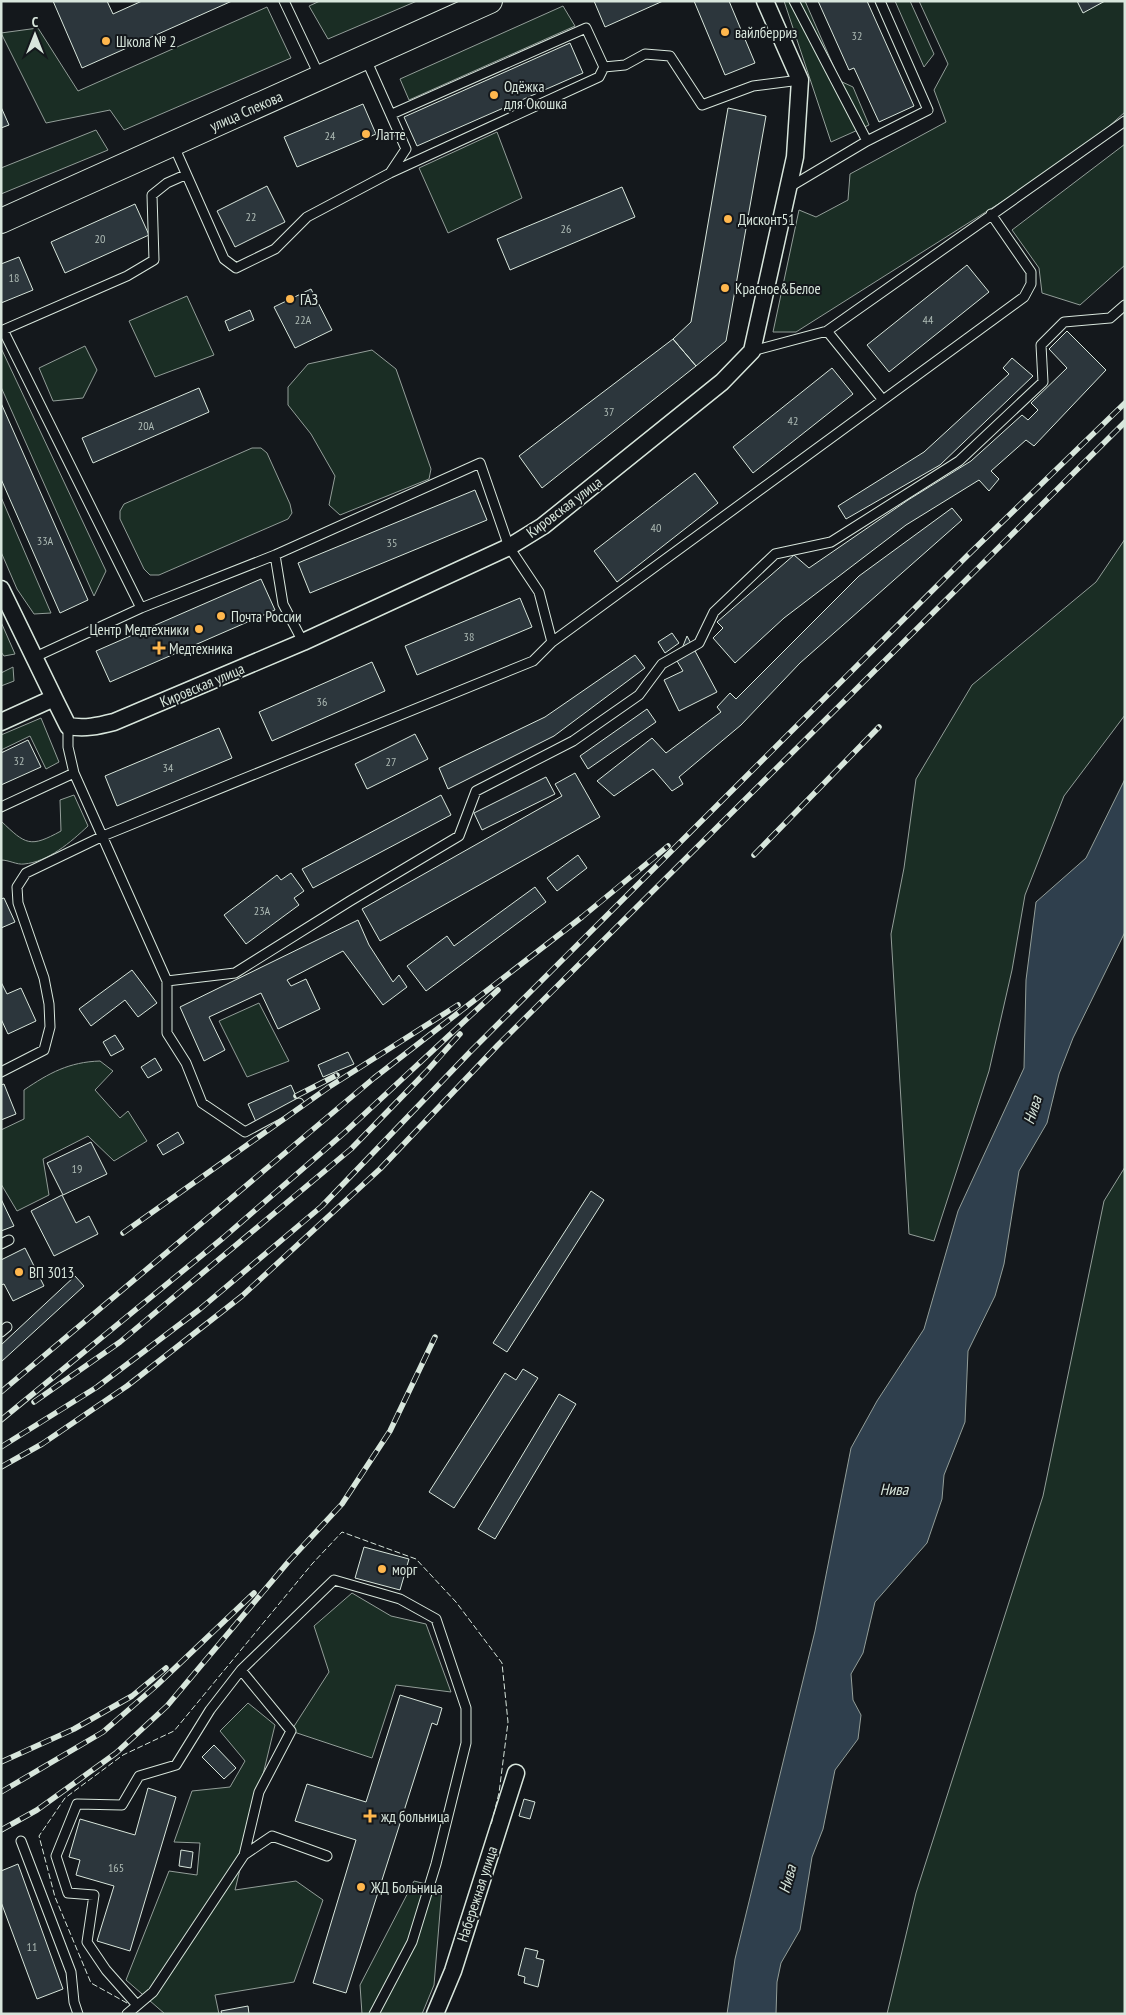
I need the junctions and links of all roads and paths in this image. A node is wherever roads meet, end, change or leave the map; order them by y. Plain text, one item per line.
1 (284, 1) edge
2 (490, 1) edge
3 (765, 1) edge
4 (794, 1) edge
5 (880, 1) edge
6 (365, 57) junction
7 (604, 67) junction
8 (320, 78) junction
9 (800, 80) junction
10 (392, 114) junction
11 (1125, 121) edge
12 (867, 141) junction
13 (172, 144) junction
14 (390, 173) junction
15 (185, 174) junction
16 (786, 189) junction
17 (991, 214) junction
18 (1, 220) edge
19 (1125, 305) edge
20 (2, 331) edge
21 (827, 331) junction
22 (752, 351) junction
23 (883, 400) junction
24 (509, 547) junction
25 (275, 556) junction
26 (1, 589) edge
27 (141, 608) junction
28 (303, 642) junction
29 (552, 642) junction
30 (33, 658) junction
31 (54, 698) junction
32 (1, 722) edge
33 (68, 726) junction
34 (74, 773) junction
35 (1, 807) edge
36 (103, 836) junction
37 (167, 981) junction
38 (1, 1072) edge
39 (299, 1103) dead end
40 (241, 1670) junction
41 (516, 1774) dead end
42 (21, 1841) dead end
43 (244, 1855) junction
44 (327, 1856) dead end
45 (137, 2005) junction
46 (78, 2014) edge
47 (127, 2014) edge
48 (374, 2014) edge
49 (435, 2014) edge

1 - 8 lane
2 - 6 main road, улица Спекова
3 - 9 street
4 - 12 lane
5 - 12 lane
6 - 8 main road, улица Спекова
6 - 10 lane
7 - 9 lane
7 - 10 lane
7 - 14 lane
8 - 13 main road, улица Спекова
9 - 16 street
10 - 14 lane
11 - 17 lane
12 - 16 lane
13 - 15 lane
13 - 18 main road, улица Спекова
14 - 15 lane
15 - 20 lane
16 - 22 street
17 - 21 lane
17 - 23 lane
19 - 37 lane
20 - 27 lane
21 - 22 lane
21 - 23 lane
22 - 24 street, Кировская улица
23 - 29 lane
24 - 25 lane
24 - 28 street, Кировская улица
24 - 29 lane
25 - 27 lane
25 - 28 lane
26 - 30 street
27 - 30 lane
28 - 33 street, Кировская улица
29 - 36 lane
30 - 31 street
31 - 32 street
31 - 33 street
33 - 34 lane
34 - 35 lane
34 - 36 lane
36 - 37 lane
36 - 38 lane
37 - 39 lane
40 - 43 lane
40 - 45 lane
40 - 48 lane
41 - 49 street, Набережная улица
42 - 46 lane
43 - 44 lane
43 - 45 lane
45 - 47 lane

